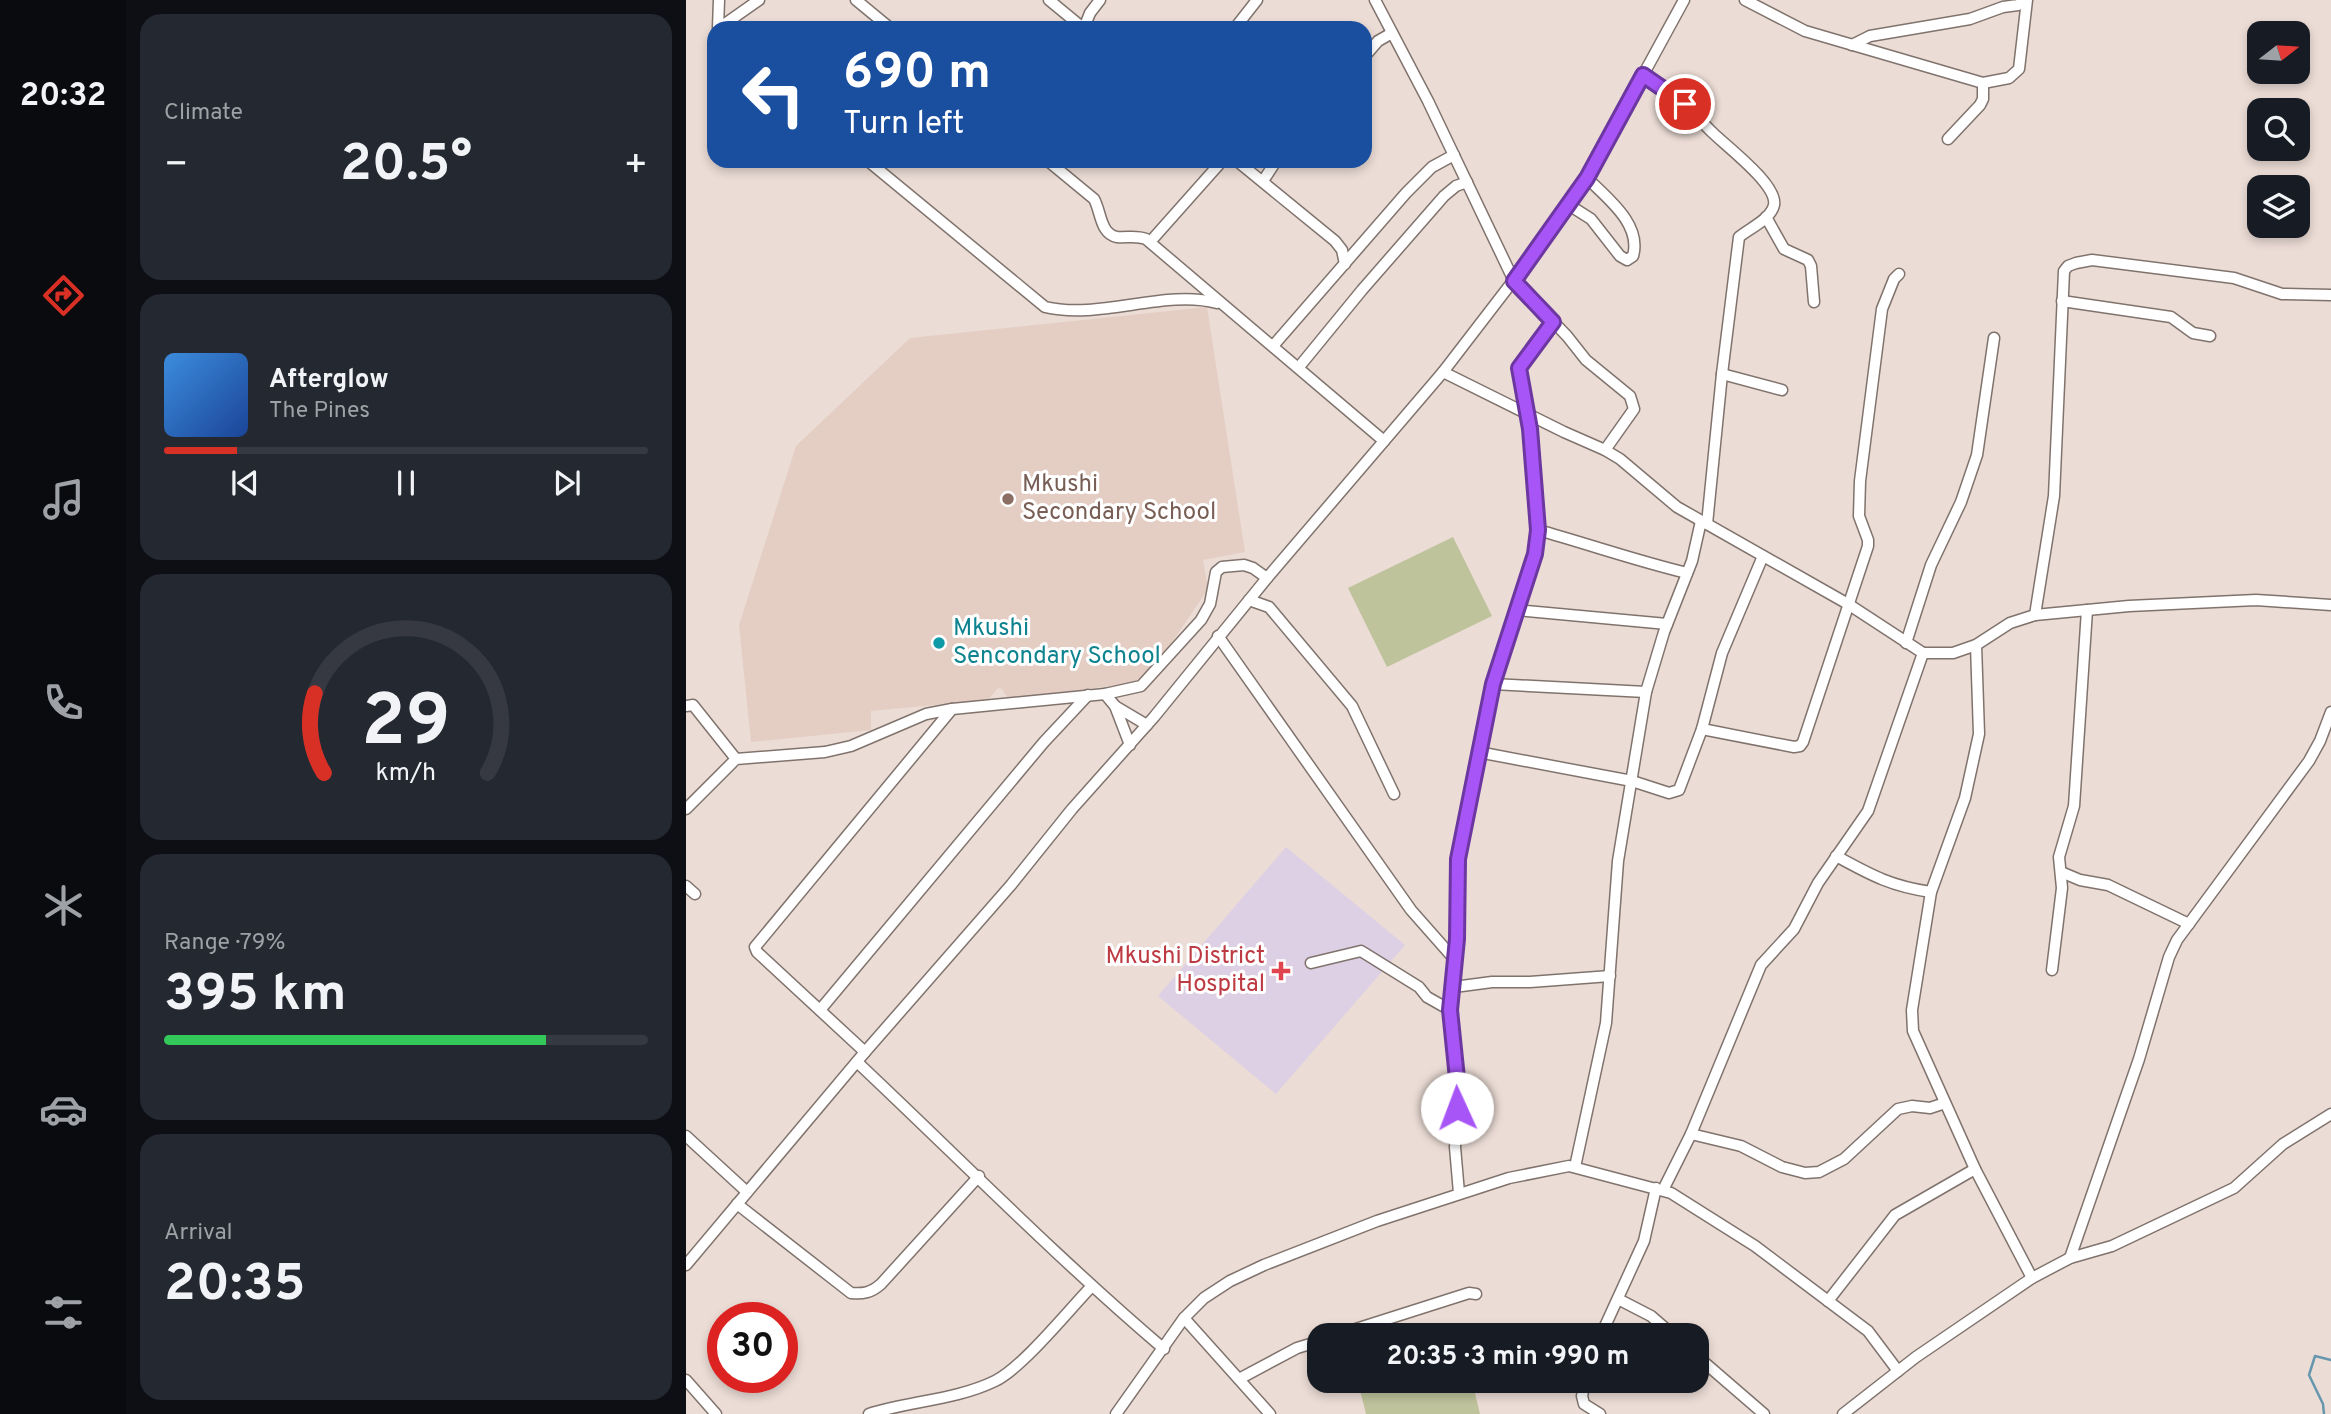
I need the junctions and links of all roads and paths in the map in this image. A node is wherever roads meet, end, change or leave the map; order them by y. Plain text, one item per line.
1 (719, 0) edge
2 (759, 0) edge
3 (856, 0) edge
4 (1049, 0) edge
5 (1100, 0) edge
6 (1257, 0) edge
7 (1375, 0) edge
8 (1684, 0) edge
9 (1745, 0) edge
10 (2026, 0) edge
11 (718, 21) edge
12 (728, 21) edge
13 (882, 21) edge
14 (1074, 21) edge
15 (1086, 21) edge
16 (1240, 21) edge
17 (1392, 33) junction
18 (1852, 45) junction
19 (1372, 48) edge
20 (1643, 75) junction
21 (1983, 83) junction
22 (1948, 139) dead end
23 (1454, 155) junction
24 (876, 168) edge
25 (1056, 168) edge
26 (1216, 168) edge
27 (1246, 168) edge
28 (1271, 168) edge
29 (1587, 178) junction
30 (1263, 181) junction
31 (1467, 182) junction
32 (1569, 205) junction
33 (1766, 217) junction
34 (1150, 242) junction
35 (1345, 264) junction
36 (1899, 274) dead end
37 (1514, 281) junction
38 (2331, 295) edge
39 (2062, 301) junction
40 (1814, 302) dead end
41 (1222, 304) junction
42 (1553, 322) junction
43 (2210, 337) dead end
44 (1994, 338) dead end
45 (1273, 346) junction
46 (1299, 367) junction
47 (1443, 372) junction
48 (1721, 374) junction
49 (1782, 390) dead end
50 (1525, 413) junction
51 (1384, 441) junction
52 (1605, 450) junction
53 (1704, 523) junction
54 (1538, 530) junction
55 (1763, 556) junction
56 (1687, 573) junction
57 (1267, 578) junction
58 (1249, 600) junction
59 (1848, 604) junction
60 (2331, 605) edge
61 (1517, 610) junction
62 (2087, 610) junction
63 (2035, 615) junction
64 (1667, 624) junction
65 (1218, 636) junction
66 (1906, 643) junction
67 (1976, 645) junction
68 (1923, 653) junction
69 (1493, 684) junction
70 (1646, 692) junction
71 (1105, 694) junction
72 (1088, 695) junction
73 (686, 706) edge
74 (1115, 706) junction
75 (952, 709) junction
76 (2331, 712) edge
77 (1147, 725) junction
78 (1702, 729) junction
79 (1130, 746) junction
80 (1478, 752) junction
81 (736, 759) junction
82 (1632, 781) junction
83 (1394, 794) dead end
84 (687, 806) edge
85 (1836, 856) junction
86 (2061, 872) junction
87 (686, 886) edge
88 (1931, 892) junction
89 (695, 894) dead end
90 (2189, 924) junction
91 (1456, 961) junction
92 (1311, 963) dead end
93 (2052, 970) dead end
94 (1610, 976) junction
95 (1454, 987) junction
96 (820, 1010) junction
97 (1450, 1010) junction
98 (865, 1052) junction
99 (858, 1062) junction
100 (1945, 1103) junction
101 (2331, 1114) edge
102 (1691, 1135) junction
103 (686, 1136) edge
104 (1575, 1167) junction
105 (1975, 1169) junction
106 (979, 1176) junction
107 (1659, 1189) junction
108 (747, 1192) junction
109 (1459, 1193) junction
110 (737, 1204) junction
111 (2070, 1258) junction
112 (686, 1265) edge
113 (2032, 1278) junction
114 (1091, 1287) junction
115 (1476, 1293) dead end
116 (1618, 1299) junction
117 (1828, 1301) junction
118 (1184, 1318) junction
119 (1375, 1323) edge
120 (1607, 1323) edge
121 (1659, 1323) edge
122 (1307, 1346) edge
123 (1164, 1349) junction
124 (1709, 1366) edge
125 (1898, 1371) junction
126 (1239, 1379) junction
127 (686, 1380) edge
128 (1583, 1393) edge
129 (1847, 1413) edge
130 (716, 1414) edge
131 (869, 1414) edge
132 (1116, 1414) edge
133 (1270, 1414) edge
134 (1600, 1414) edge
135 (1764, 1414) edge

1 - 11 street
2 - 12 street
3 - 13 street
4 - 14 street
5 - 15 street
6 - 16 street
7 - 17 street
8 - 20 street
9 - 18 street
10 - 18 street
10 - 21 street
17 - 19 street
17 - 23 street
18 - 21 street
20 - 29 street
20 - 33 street
21 - 22 street
23 - 31 street
23 - 35 street
24 - 41 street
25 - 34 street
26 - 34 street
27 - 30 street
28 - 30 street
29 - 32 street
29 - 32 street
30 - 35 street
31 - 37 street
31 - 46 street
32 - 37 street
33 - 40 street
33 - 48 street
34 - 41 street
35 - 45 street
36 - 59 street
37 - 42 street
37 - 47 street
38 - 39 street
39 - 43 street
39 - 63 street
41 - 45 street
42 - 50 street
42 - 52 street
44 - 66 street
45 - 46 street
46 - 51 street
47 - 50 street
47 - 51 street
48 - 49 street
48 - 53 street
50 - 52 street
50 - 54 street
51 - 57 street
52 - 53 street
53 - 55 street
53 - 56 street
54 - 56 street
54 - 61 street
55 - 59 street
55 - 78 street
56 - 64 street
57 - 58 street
57 - 71 street
58 - 65 street
58 - 83 street
59 - 66 street
59 - 78 street
60 - 62 street
61 - 64 street
61 - 69 street
62 - 63 street
62 - 86 street
63 - 67 street
64 - 70 street
65 - 77 street
65 - 91 street
66 - 68 street
67 - 68 street
67 - 88 street
68 - 85 street
69 - 70 street
69 - 80 street
70 - 82 street
71 - 72 street
71 - 74 street
72 - 75 street
72 - 96 street
73 - 81 street
74 - 77 street
74 - 79 street
75 - 81 street
75 - 96 street
76 - 90 street
77 - 79 street
78 - 82 street
79 - 98 street
80 - 82 street
80 - 91 street
81 - 84 street
82 - 94 street
85 - 88 street
85 - 102 street
86 - 90 street
86 - 93 street
87 - 89 street
88 - 100 street
90 - 111 street
91 - 95 street
92 - 97 street
94 - 95 street
94 - 104 street
95 - 97 street
96 - 98 street
97 - 109 street
98 - 99 street
99 - 106 street
99 - 108 street
100 - 102 street
100 - 105 street
101 - 111 street
102 - 107 street
103 - 108 street
104 - 107 street
104 - 109 street
105 - 113 street
105 - 117 street
106 - 110 street
106 - 114 street
107 - 116 street
107 - 117 street
108 - 110 street
109 - 118 street
110 - 112 street
111 - 113 street
113 - 125 street
114 - 123 street
114 - 131 street
115 - 119 street
116 - 120 street
116 - 121 street
117 - 125 street
118 - 123 street
118 - 126 street
122 - 126 street
123 - 132 street
124 - 135 street
125 - 129 street
126 - 133 street
127 - 130 street
128 - 134 street

